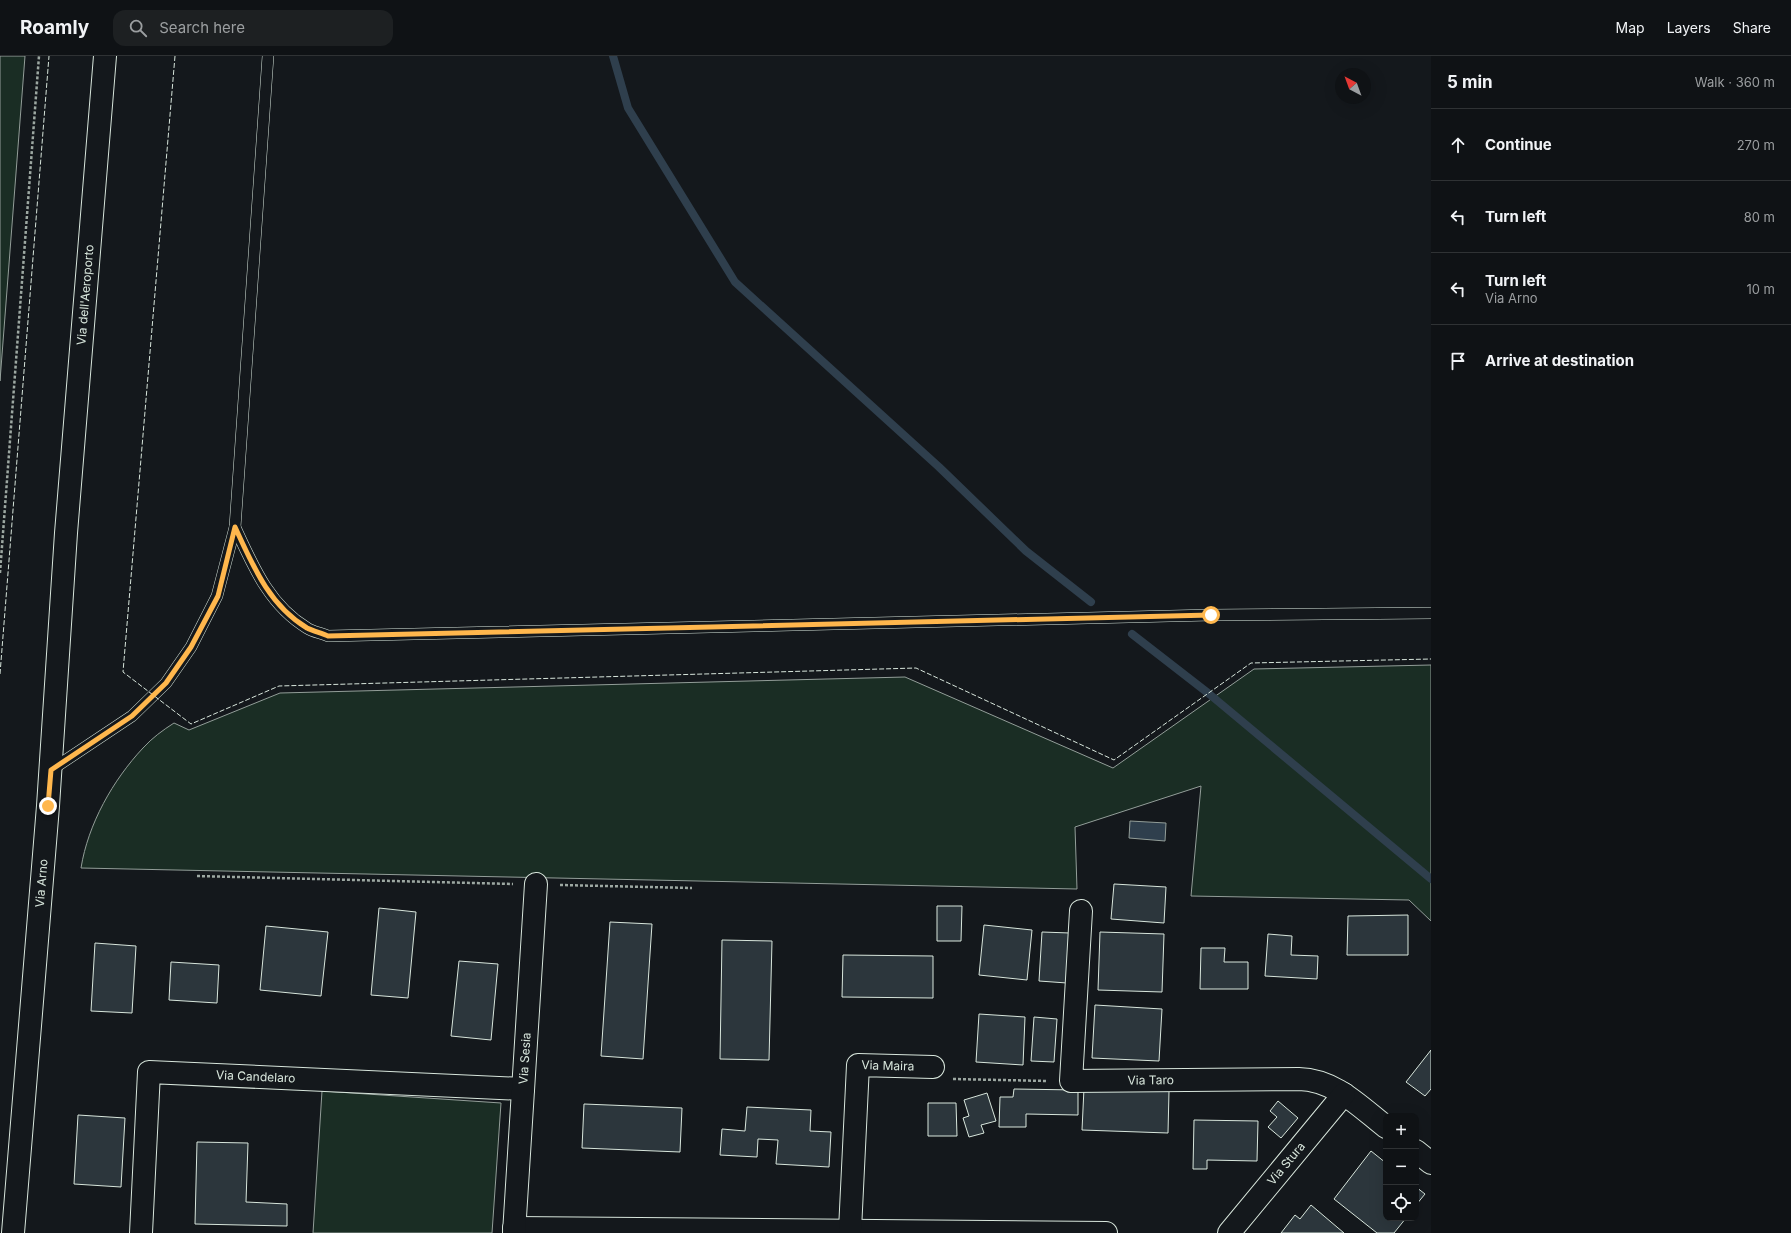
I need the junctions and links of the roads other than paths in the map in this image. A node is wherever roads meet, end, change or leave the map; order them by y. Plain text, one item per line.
1 (105, 56) edge
2 (268, 56) edge
3 (235, 527) junction
4 (66, 533) joint
5 (1431, 613) edge
6 (51, 770) junction
7 (536, 884) road end
8 (1081, 911) dead end
9 (933, 1067) road end
10 (523, 1089) junction
11 (1344, 1094) junction
12 (1383, 1125) edge
13 (1419, 1153) edge
14 (1431, 1163) edge
15 (514, 1230) edge
16 (850, 1230) junction
17 (13, 1233) edge
18 (141, 1233) edge
19 (1106, 1233) edge
20 (1228, 1233) edge

1 - 4 street, Via dell'Aeroporto
2 - 3 lane
3 - 5 lane
3 - 6 lane
4 - 6 street, Via Arno
6 - 17 street, Via Arno
7 - 10 street, Via Sesia
8 - 11 street, Via Taro
9 - 16 street, Via Maira
10 - 15 street, Via Sesia
10 - 18 street, Via Candelaro
11 - 12 street, Via Taro
11 - 20 street, Via Stura
13 - 14 street
15 - 16 street
16 - 19 street

